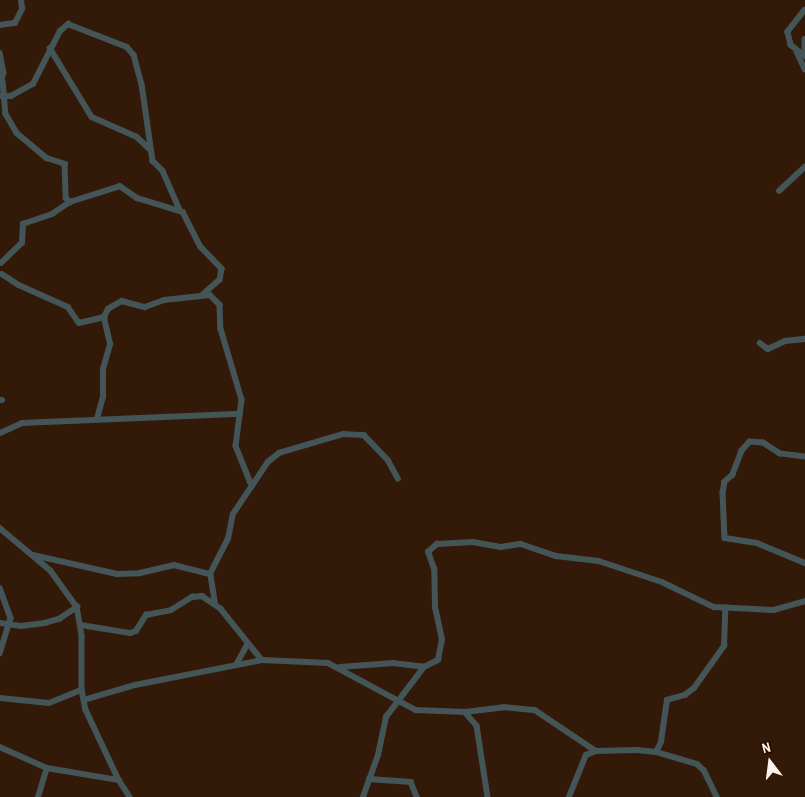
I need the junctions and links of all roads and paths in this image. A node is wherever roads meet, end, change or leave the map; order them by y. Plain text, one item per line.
1 (21, 0) edge
2 (805, 10) edge
3 (0, 25) edge
4 (805, 39) edge
5 (50, 48) junction
6 (805, 51) edge
7 (797, 52) junction
8 (0, 53) edge
9 (805, 56) edge
10 (805, 70) edge
11 (1, 83) edge
12 (1, 96) edge
13 (150, 148) junction
14 (805, 167) edge
15 (778, 192) dead end
16 (70, 202) junction
17 (180, 210) junction
18 (1, 263) edge
19 (2, 274) dead end
20 (204, 294) junction
21 (104, 317) junction
22 (805, 339) edge
23 (760, 343) dead end
24 (240, 414) junction
25 (97, 419) junction
26 (0, 433) edge
27 (805, 457) edge
28 (398, 478) dead end
29 (252, 486) junction
30 (0, 528) edge
31 (2, 534) edge
32 (31, 555) junction
33 (805, 563) edge
34 (210, 574) junction
35 (0, 588) edge
36 (805, 601) edge
37 (215, 604) junction
38 (77, 607) junction
39 (725, 608) junction
40 (9, 622) junction
41 (0, 623) edge
42 (81, 625) junction
43 (247, 645) junction
44 (0, 654) edge
45 (262, 660) junction
46 (236, 665) junction
47 (340, 667) junction
48 (424, 667) junction
49 (82, 690) junction
50 (0, 698) edge
51 (84, 700) junction
52 (399, 700) junction
53 (465, 712) junction
54 (0, 747) edge
55 (596, 751) junction
56 (656, 752) junction
57 (47, 768) junction
58 (369, 779) junction
59 (119, 780) junction
60 (38, 797) edge
61 (130, 797) edge
62 (363, 797) edge
63 (417, 797) edge
64 (488, 797) edge
65 (568, 797) edge
66 (717, 797) edge

1 - 3 street
2 - 7 street
4 - 6 street
5 - 12 street
5 - 13 street
5 - 13 street
7 - 9 street
7 - 10 street
8 - 11 street
11 - 12 street
12 - 16 street
13 - 17 street
14 - 15 street
16 - 17 street
16 - 18 street
17 - 20 street
19 - 21 street
20 - 21 street
20 - 24 street
21 - 25 street
22 - 23 street
24 - 25 street
24 - 29 street
25 - 26 street
27 - 33 street
28 - 29 street
29 - 34 street
30 - 31 street
31 - 32 street
32 - 34 street
32 - 38 street
34 - 37 street
35 - 40 street
36 - 39 street
37 - 42 street
37 - 43 street
38 - 40 street
38 - 42 street
39 - 48 street
39 - 56 street
40 - 41 street
40 - 44 street
42 - 49 street
43 - 45 street
43 - 46 street
45 - 46 street
45 - 47 street
46 - 51 street
47 - 48 street
47 - 52 street
48 - 52 street
49 - 50 street
49 - 51 street
51 - 59 street
52 - 53 street
52 - 58 street
53 - 55 street
53 - 64 street
54 - 57 street
55 - 56 street
55 - 65 street
56 - 66 street
57 - 59 street
57 - 60 street
58 - 62 street
58 - 63 street
59 - 61 street

